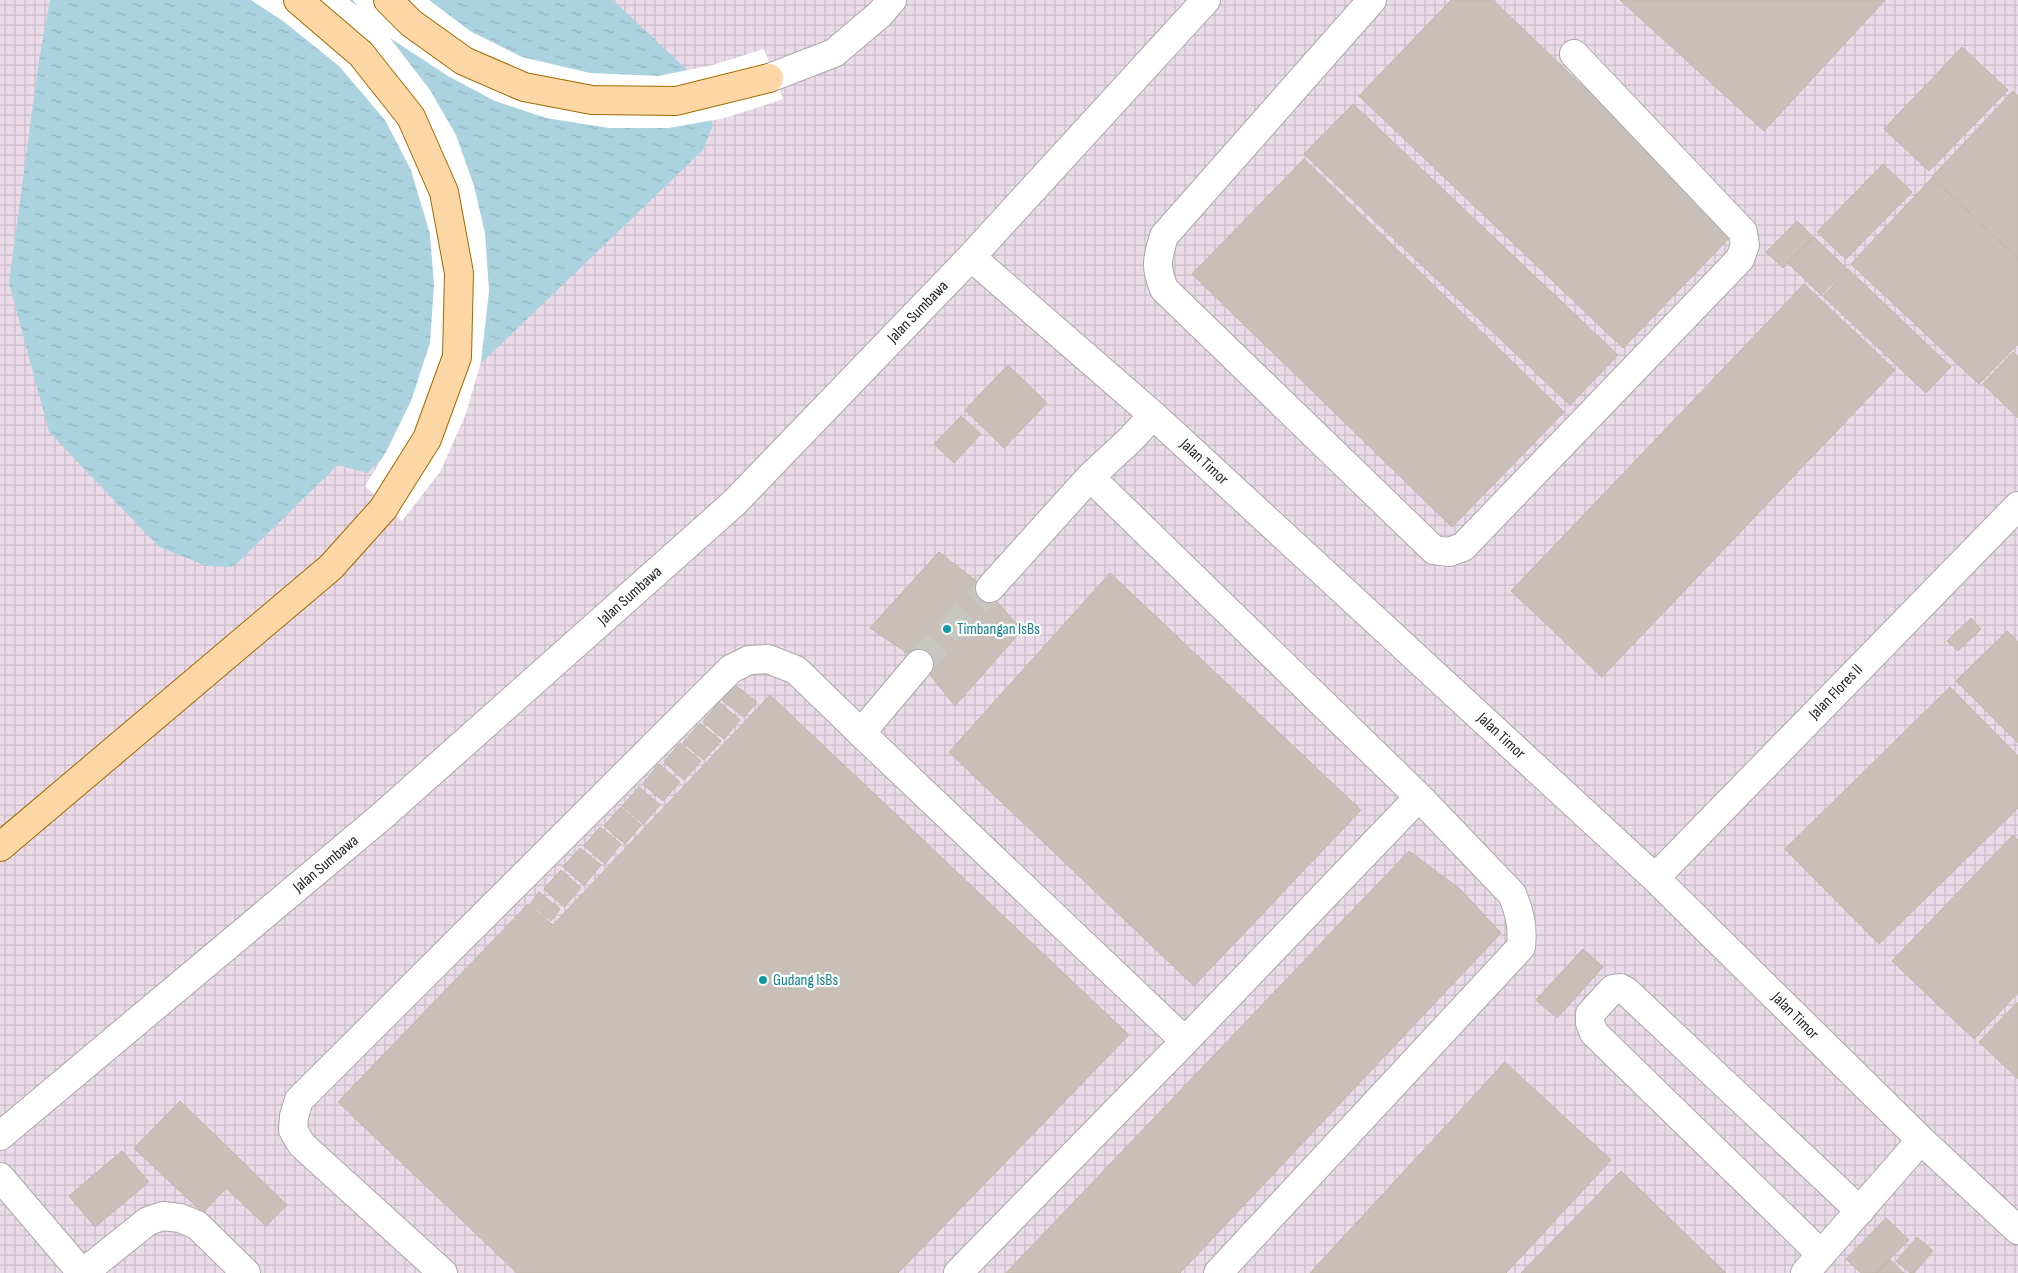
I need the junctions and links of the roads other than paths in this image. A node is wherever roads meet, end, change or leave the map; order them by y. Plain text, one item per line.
1 (298, 0) edge
2 (388, 0) edge
3 (892, 0) edge
4 (1206, 0) edge
5 (1372, 0) edge
6 (1574, 54) dead end
7 (769, 78) joint
8 (971, 257) junction
9 (1153, 415) junction
10 (1090, 476) junction
11 (2018, 506) edge
12 (990, 588) tunnel mouth
13 (919, 664) tunnel mouth
14 (861, 733) junction
15 (1419, 797) junction
16 (0, 847) edge
17 (1655, 878) junction
18 (1185, 1041) junction
19 (0, 1136) edge
20 (1921, 1140) junction
21 (1, 1178) edge
22 (1860, 1211) junction
23 (2018, 1230) edge
24 (1813, 1264) edge
25 (83, 1273) edge
26 (246, 1273) edge
27 (443, 1273) edge
28 (958, 1273) edge
29 (1218, 1273) edge

1 - 16 main road
2 - 7 main road
3 - 7 street
4 - 8 street, Jalan Sumbawa
5 - 6 street
8 - 9 street, Jalan Timor
8 - 19 street, Jalan Sumbawa
9 - 10 street
9 - 17 street, Jalan Timor
10 - 12 street
10 - 15 street
11 - 17 street, Jalan Flores II
13 - 14 street
14 - 18 street
14 - 27 street
15 - 18 street
15 - 29 street
17 - 20 street, Jalan Timor
18 - 28 street
20 - 22 street
20 - 23 street, Jalan Timor
21 - 25 street
22 - 24 street
22 - 24 street
25 - 26 street

